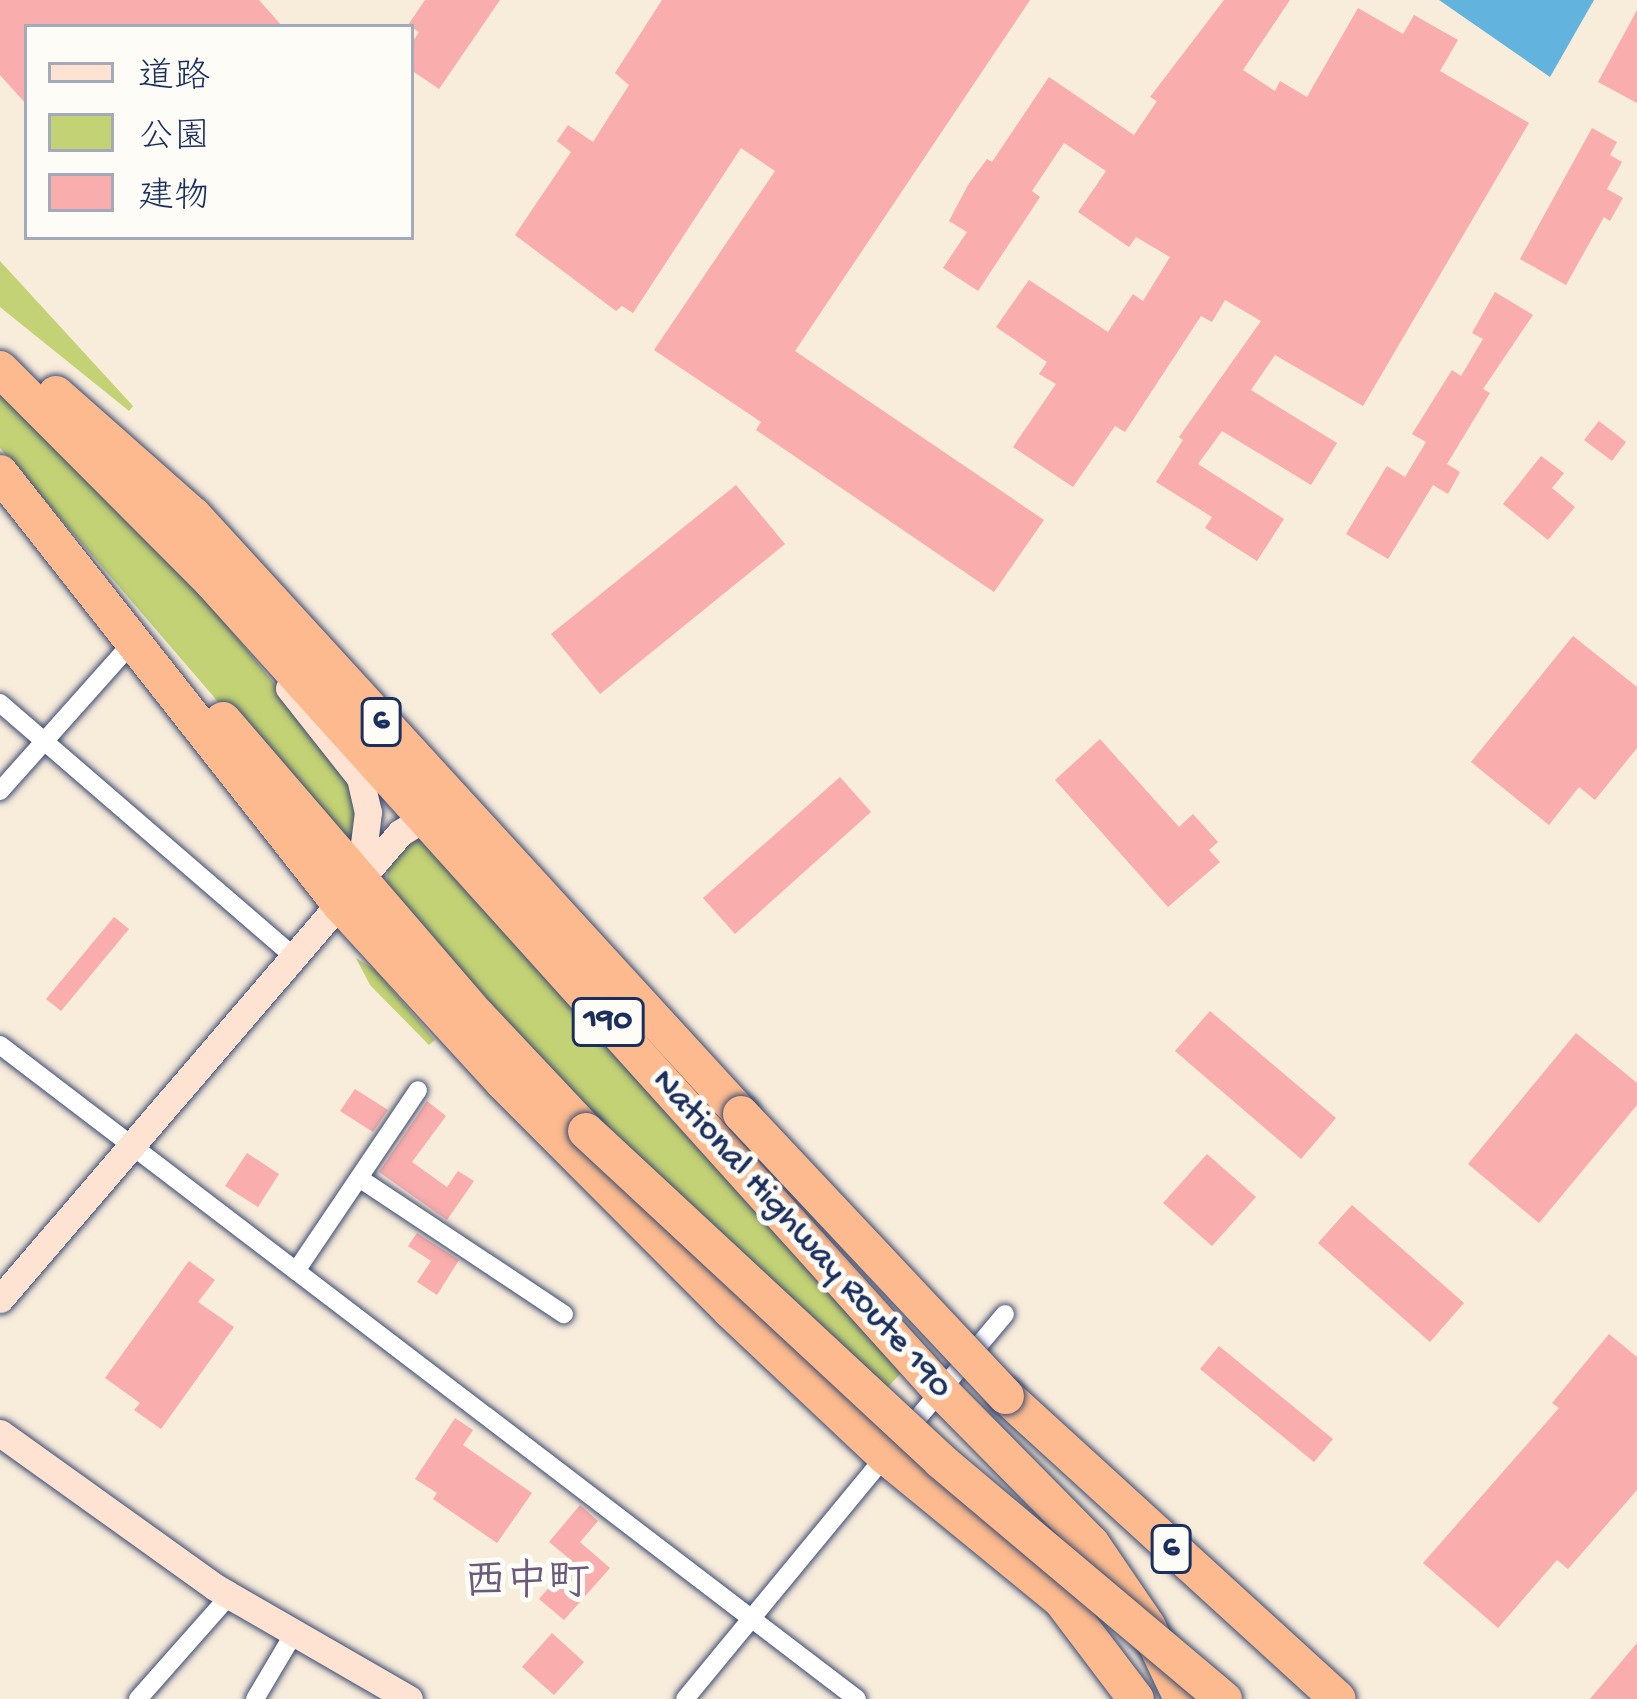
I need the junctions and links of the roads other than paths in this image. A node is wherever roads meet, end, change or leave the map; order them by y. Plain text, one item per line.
1 (0, 352) edge
2 (0, 369) edge
3 (0, 473) edge
4 (34, 514) junction
5 (212, 582) junction
6 (132, 643) junction
7 (0, 703) edge
8 (41, 741) junction
9 (0, 791) edge
10 (424, 818) junction
11 (483, 835) junction
12 (349, 891) junction
13 (294, 957) junction
14 (0, 1046) edge
15 (418, 1090) dead end
16 (131, 1147) junction
17 (359, 1178) junction
18 (296, 1271) junction
19 (0, 1299) edge
20 (564, 1314) dead end
21 (1005, 1314) dead end
22 (942, 1392) junction
23 (0, 1433) edge
24 (885, 1456) junction
25 (229, 1596) junction
26 (750, 1619) junction
27 (292, 1635) junction
28 (138, 1699) edge
29 (255, 1699) edge
30 (409, 1699) edge
31 (685, 1699) edge
32 (857, 1699) edge
33 (1136, 1699) edge
34 (1182, 1699) edge
35 (1224, 1699) edge
36 (1338, 1699) edge

1 - 11 highway, 6
2 - 5 highway, National Highway Route 190 / 190
3 - 4 highway
4 - 6 highway
4 - 12 highway, 6
5 - 10 highway, National Highway Route 190 / 190
5 - 12 street
6 - 8 street
6 - 12 highway
7 - 8 street
8 - 9 street
8 - 13 street
10 - 11 street
10 - 12 street
10 - 22 highway, National Highway Route 190 / 190
11 - 36 highway, 6, bridge
12 - 13 street
12 - 24 highway
12 - 35 highway, 6, bridge
13 - 16 street
14 - 16 street
15 - 17 street
16 - 18 street
16 - 19 street
17 - 18 street
17 - 20 street
18 - 26 street
21 - 22 street
22 - 24 street
22 - 34 highway, National Highway Route 190 / 190
23 - 25 street
24 - 26 street
24 - 33 highway
25 - 27 street
25 - 28 street
26 - 31 street
26 - 32 street
27 - 29 street
27 - 30 street

